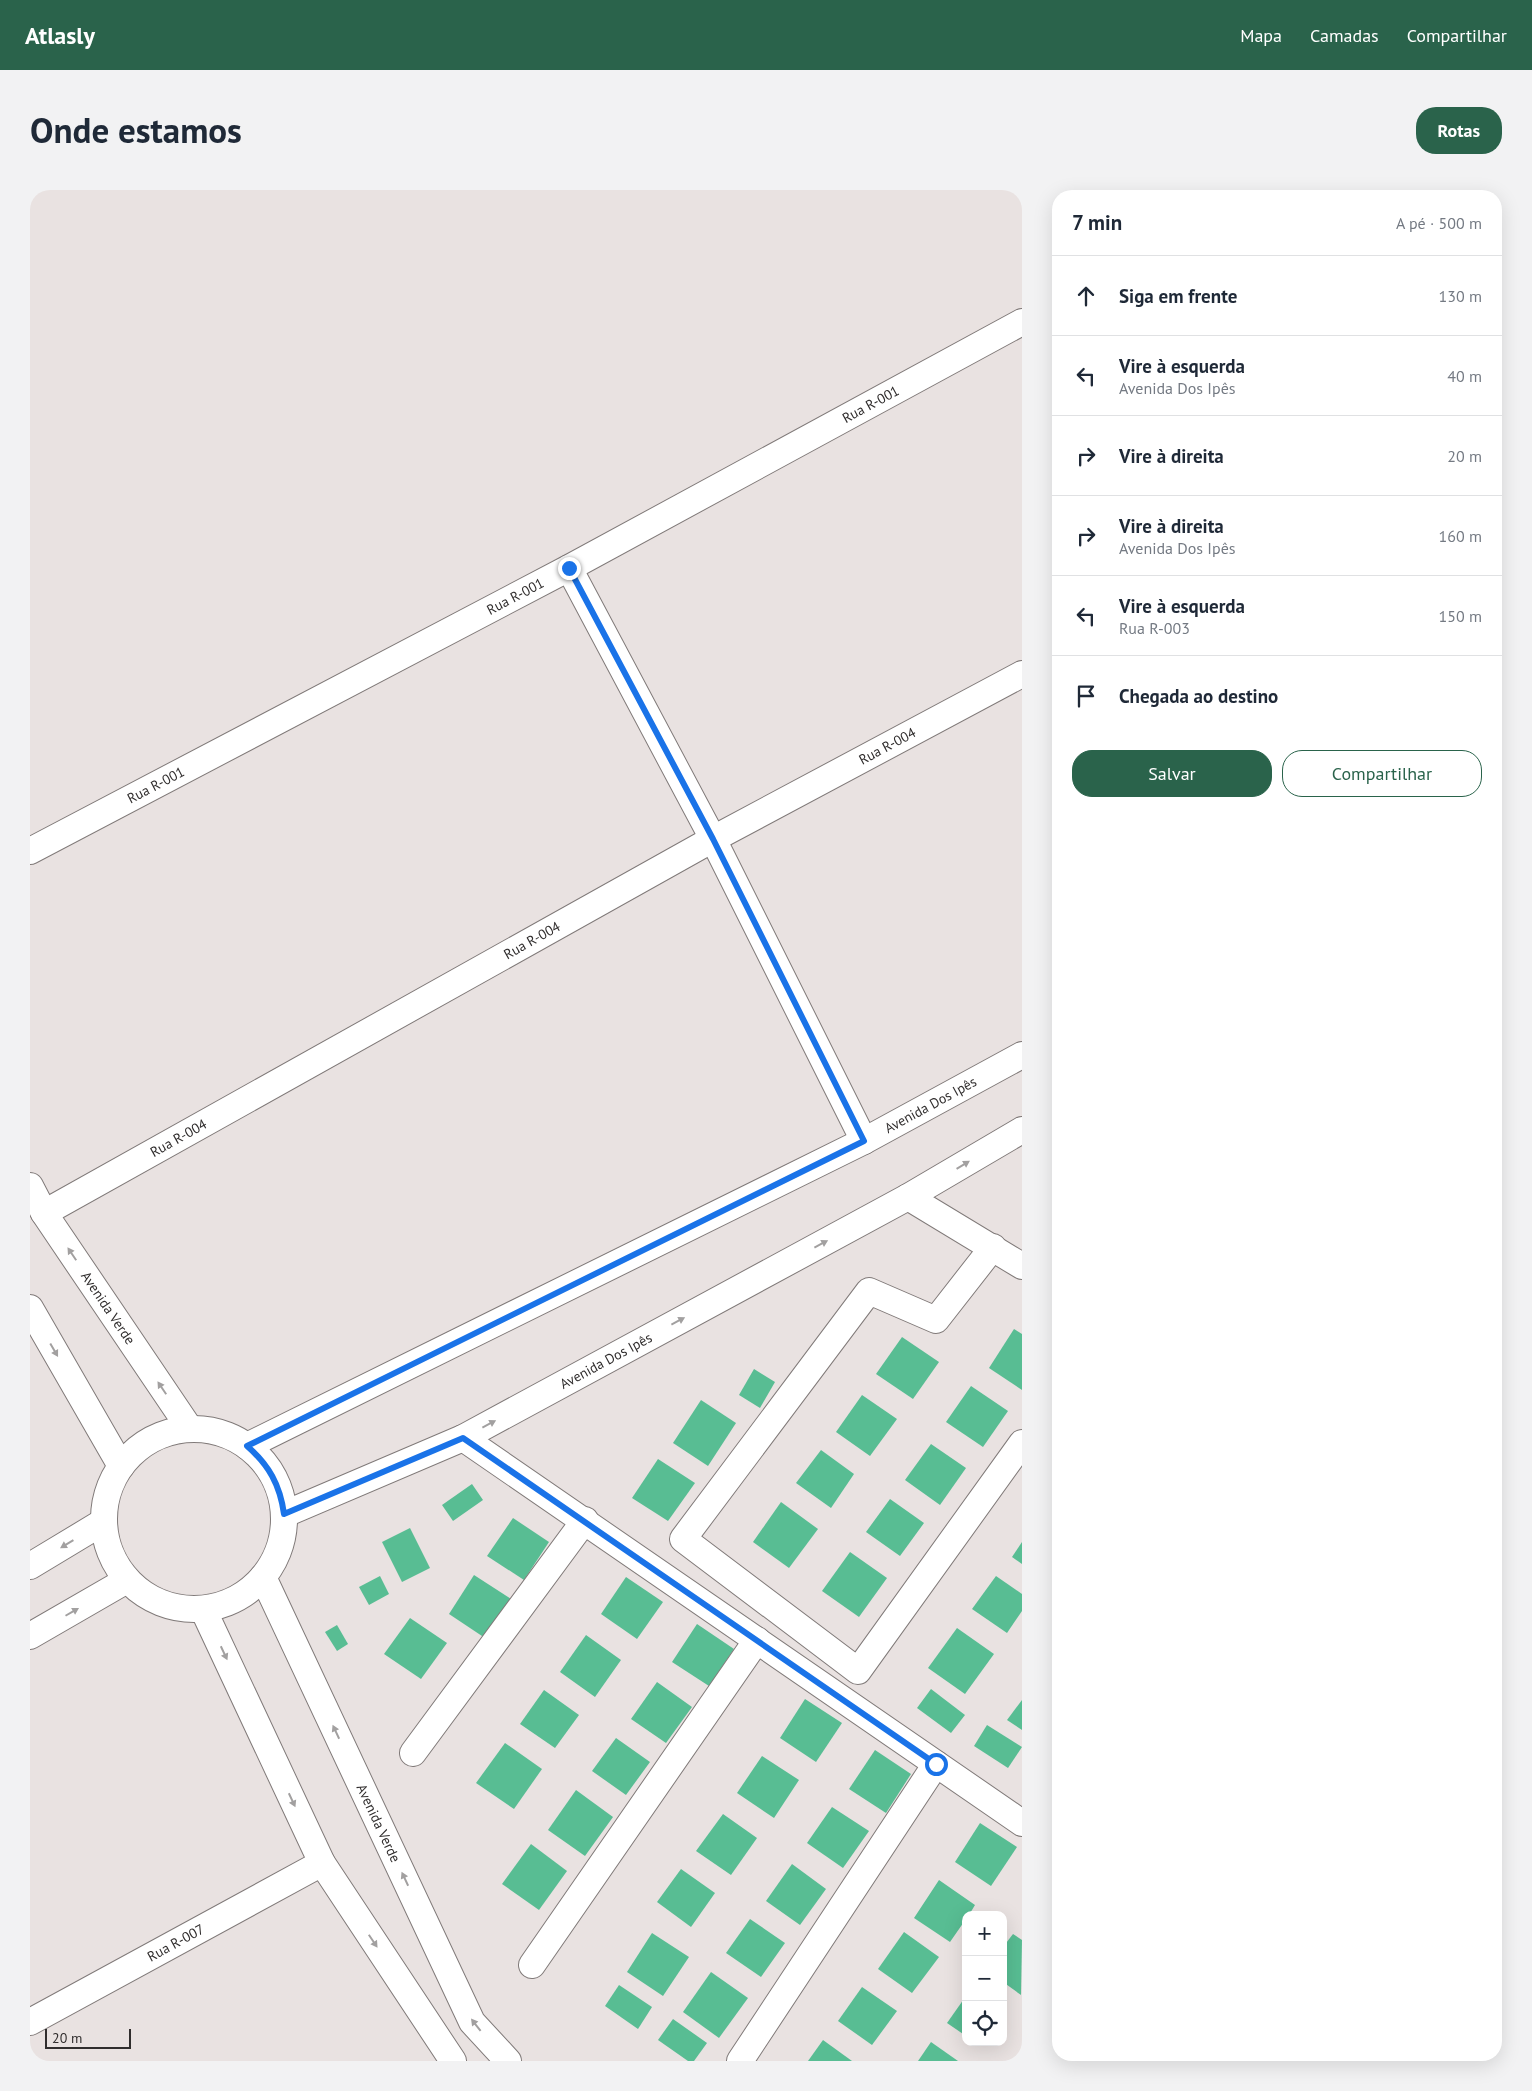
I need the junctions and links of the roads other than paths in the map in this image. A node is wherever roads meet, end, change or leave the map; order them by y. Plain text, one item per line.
1 (1022, 322) edge
2 (569, 568) junction
3 (1022, 674) edge
4 (713, 839) junction
5 (30, 850) edge
6 (1022, 1055) edge
7 (1022, 1130) edge
8 (864, 1141) junction
9 (30, 1186) edge
10 (908, 1197) junction
11 (44, 1214) junction
12 (993, 1247) junction
13 (1022, 1266) edge
14 (30, 1308) edge
15 (190, 1429) junction
16 (463, 1438) junction
17 (1022, 1443) edge
18 (247, 1446) junction
19 (120, 1466) junction
20 (284, 1514) junction
21 (585, 1520) junction
22 (103, 1522) junction
23 (30, 1566) edge
24 (262, 1577) junction
25 (127, 1580) junction
26 (203, 1609) junction
27 (30, 1636) edge
28 (757, 1640) junction
29 (413, 1753) dead end
30 (936, 1764) junction
31 (1022, 1823) edge
32 (322, 1864) junction
33 (532, 1965) dead end
34 (30, 2022) edge
35 (453, 2061) edge
36 (508, 2061) edge
37 (740, 2061) edge

1 - 2 street, Rua R-001
2 - 4 street
2 - 5 street, Rua R-001
3 - 4 street, Rua R-004
4 - 8 street
4 - 11 street, Rua R-004
6 - 8 street, Avenida Dos Ipês
10 -> 7 street, Avenida Dos Ipês
8 - 18 street, Avenida Dos Ipês
9 - 11 street, Avenida Verde
10 - 12 street
16 -> 10 street, Avenida Dos Ipês
15 -> 11 street, Avenida Verde
12 - 13 street
12 - 17 street
14 -> 19 street
15 - 18 street
15 - 19 street
16 - 20 street, Avenida Dos Ipês
16 - 21 street
18 - 20 street
19 - 22 street
20 - 24 street
21 - 28 street
21 - 29 street
22 -> 23 street
22 - 25 street
24 - 26 street
36 -> 24 street, Avenida Verde
25 - 26 street
27 -> 25 street
26 -> 32 street
28 - 30 street
28 - 33 street
30 - 31 street
30 - 37 street
32 - 34 street, Rua R-007
32 -> 35 street

